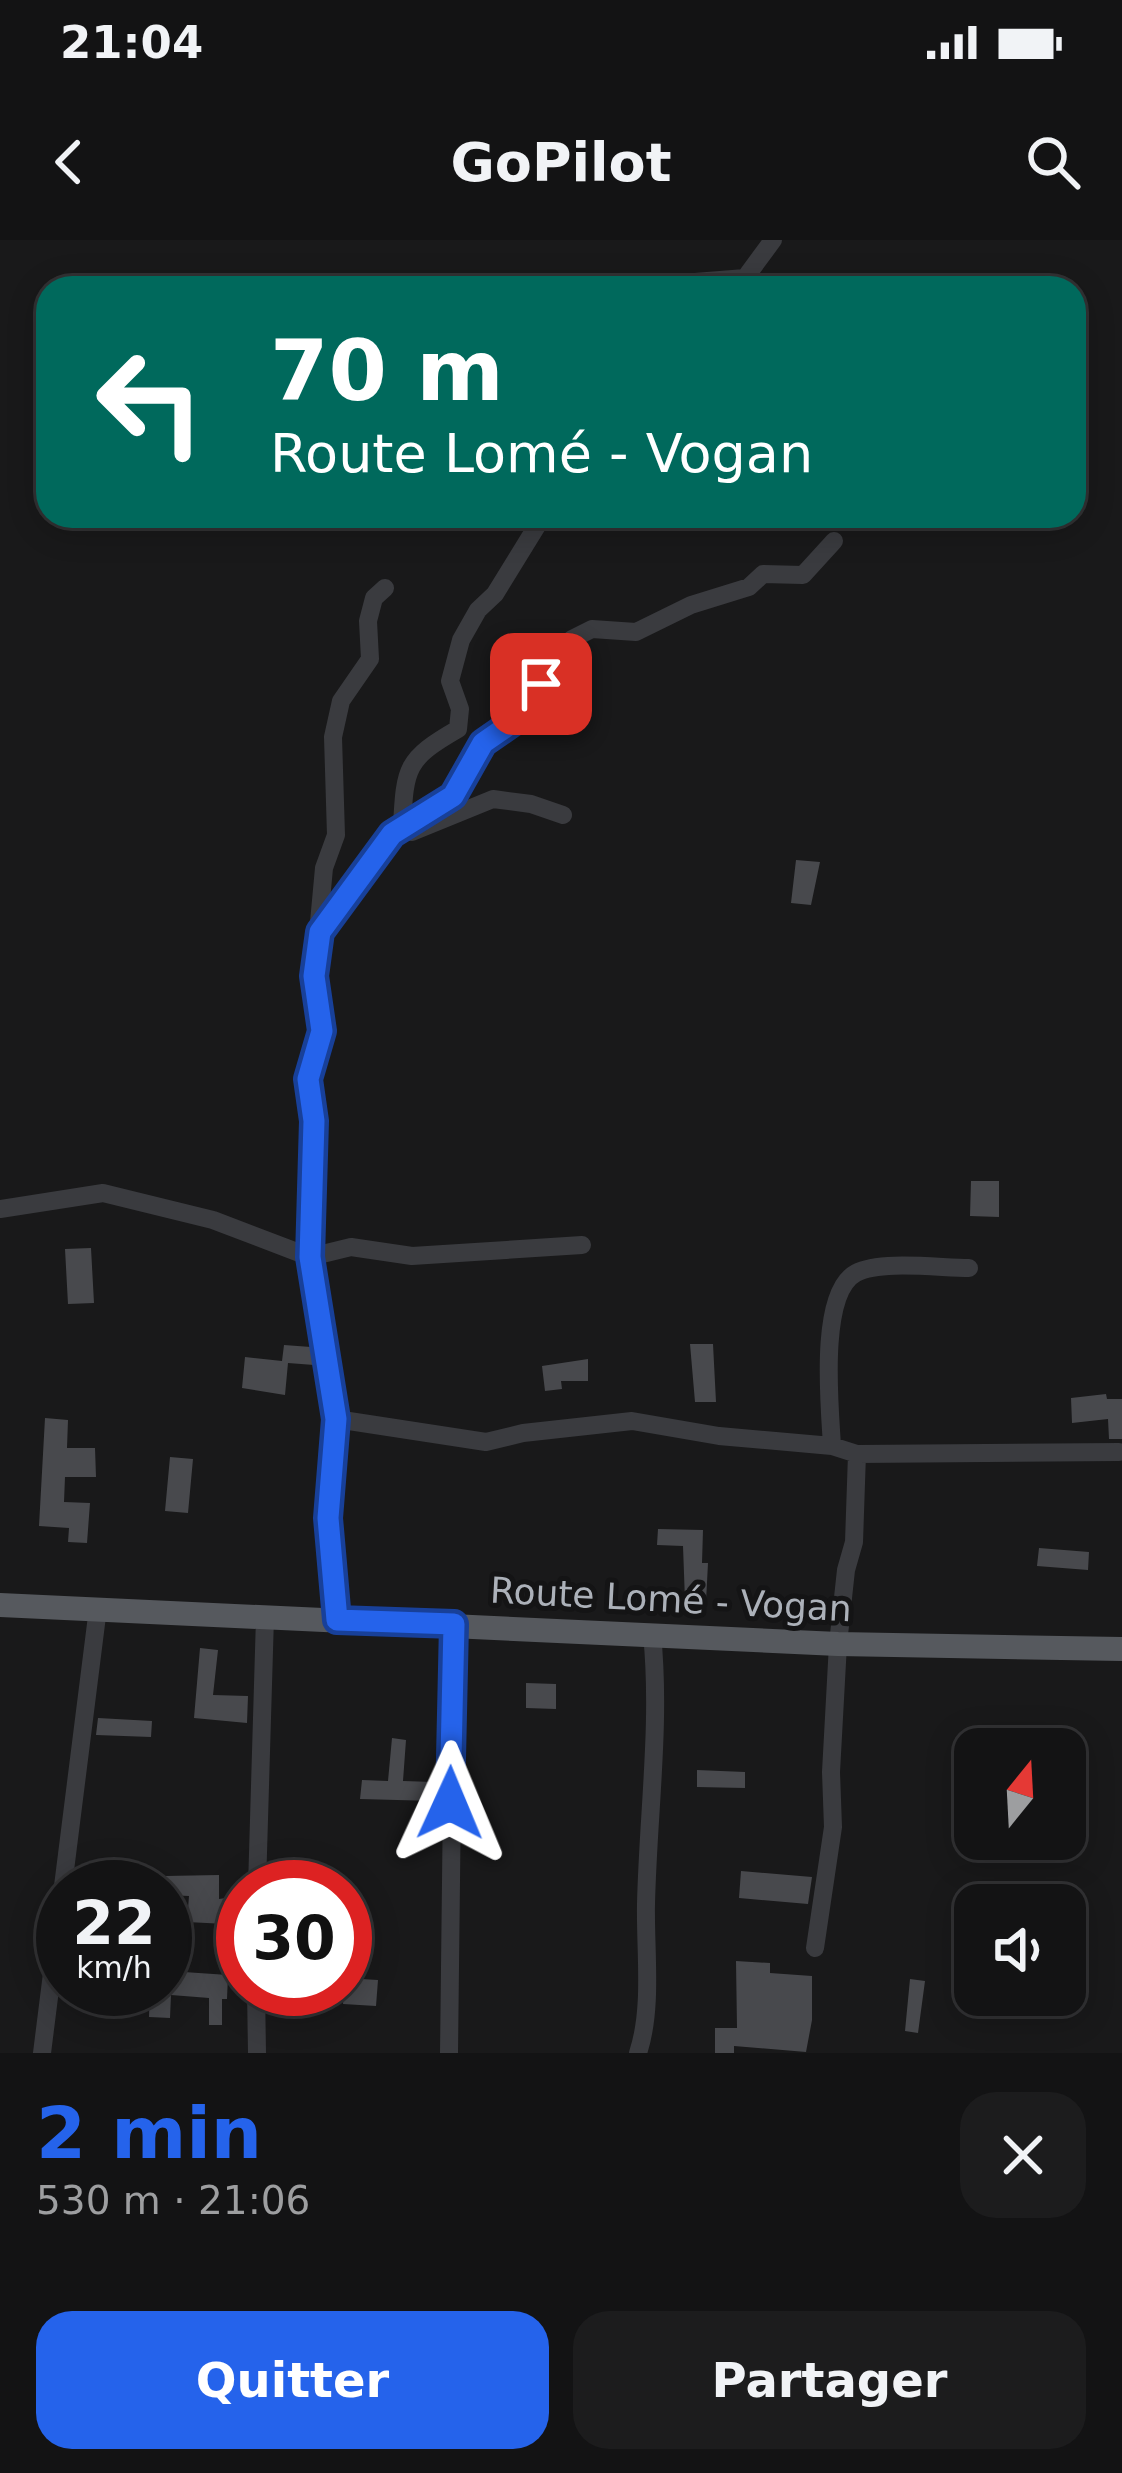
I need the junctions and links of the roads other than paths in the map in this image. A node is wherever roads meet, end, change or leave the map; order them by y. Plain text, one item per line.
1 (773, 240) edge
2 (746, 276) edge
3 (536, 528) edge
4 (834, 541) dead end
5 (385, 588) dead end
6 (563, 815) dead end
7 (402, 826) junction
8 (320, 932) junction
9 (0, 1209) edge
10 (582, 1245) dead end
11 (310, 1257) junction
12 (969, 1268) dead end
13 (336, 1419) junction
14 (832, 1446) junction
15 (1119, 1452) dead end
16 (857, 1454) junction
17 (0, 1605) edge
18 (98, 1608) junction
19 (265, 1617) junction
20 (337, 1620) junction
21 (454, 1624) junction
22 (652, 1634) junction
23 (838, 1644) junction
24 (1122, 1649) edge
25 (258, 1860) edge
26 (815, 1948) dead end
27 (256, 2016) edge
28 (42, 2053) edge
29 (257, 2053) edge
30 (449, 2053) edge
31 (638, 2053) edge

1 - 2 street
3 - 7 street
4 - 7 street
5 - 8 street
6 - 7 street
7 - 8 street
8 - 11 street
9 - 11 street
10 - 11 street
11 - 13 street
12 - 14 street
13 - 14 street
13 - 20 street
14 - 16 street
15 - 16 street
16 - 23 street
17 - 18 main road, Route Lomé - Vogan
18 - 19 main road, Route Lomé - Vogan
18 - 28 street
19 - 20 main road, Route Lomé - Vogan
19 - 25 street
20 - 21 main road, Route Lomé - Vogan
21 - 22 main road, Route Lomé - Vogan
21 - 30 street
22 - 23 main road, Route Lomé - Vogan
22 - 31 street
23 - 24 main road, Route Lomé - Vogan
23 - 26 street
27 - 29 street

